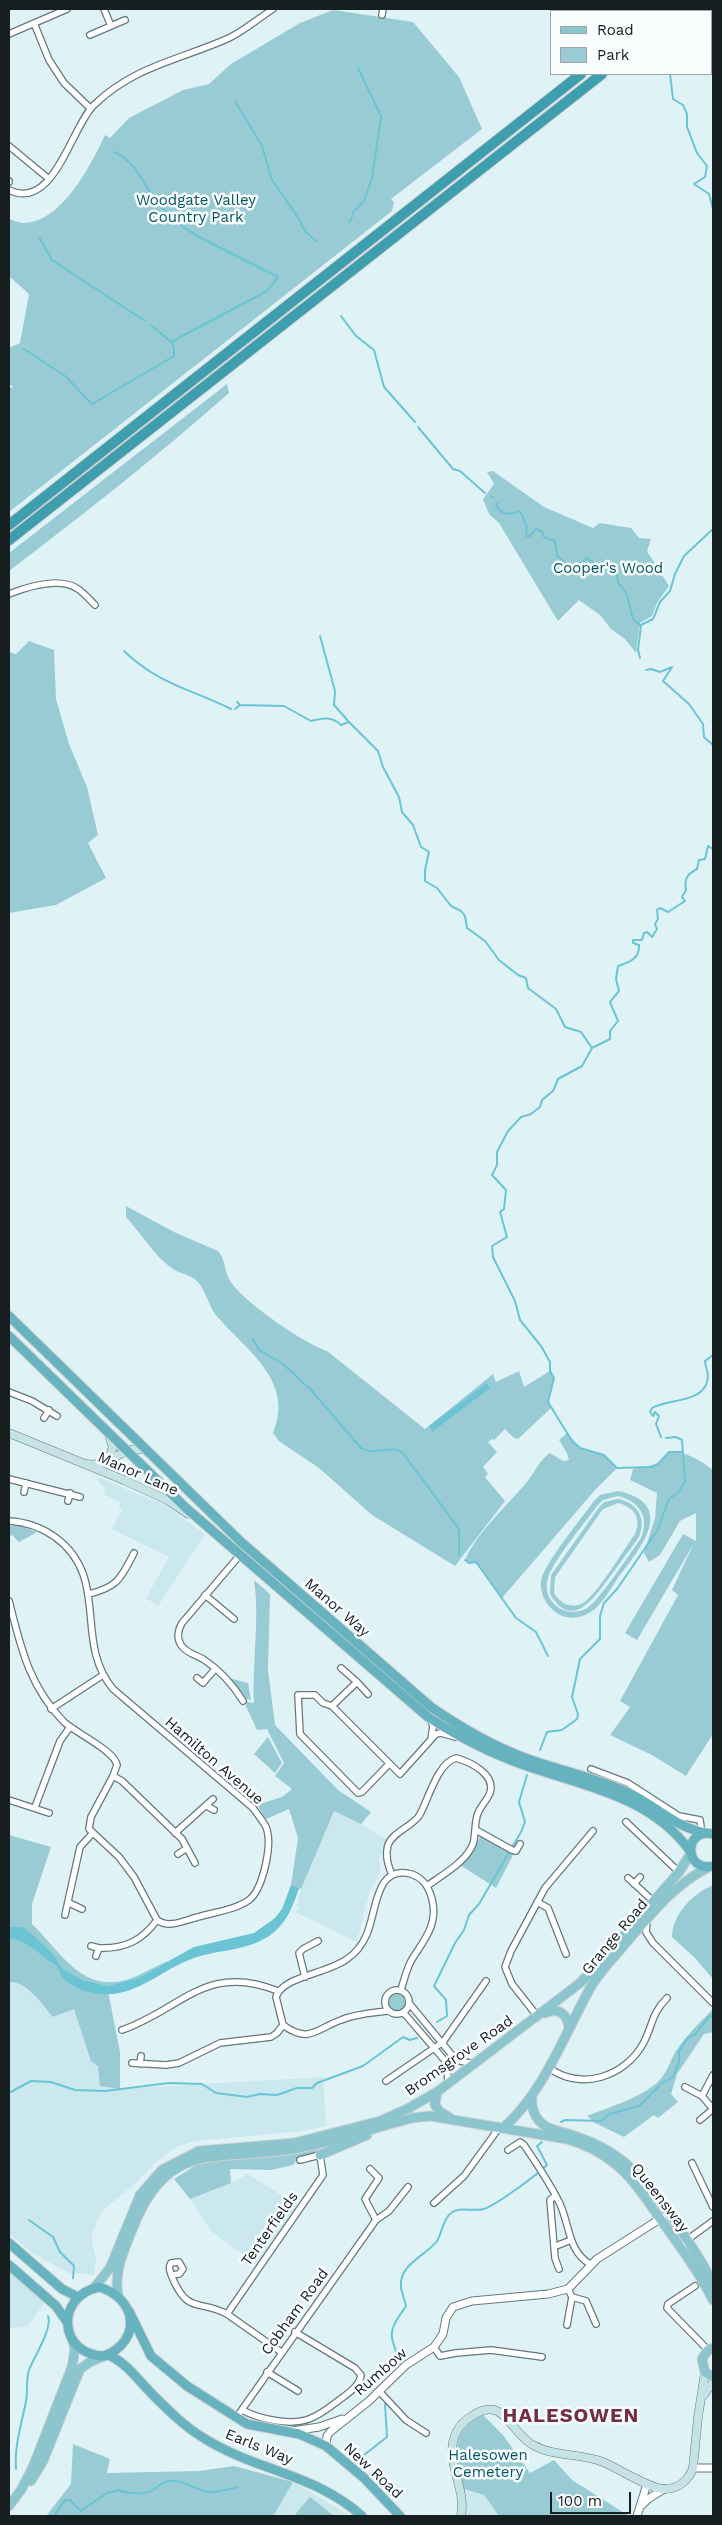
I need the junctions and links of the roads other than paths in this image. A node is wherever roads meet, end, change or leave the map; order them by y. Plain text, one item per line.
1 (67, 9) edge
2 (104, 9) edge
3 (273, 9) edge
4 (125, 20) dead end
5 (34, 23) junction
6 (112, 26) junction
7 (9, 34) edge
8 (90, 35) dead end
9 (580, 75) edge
10 (601, 75) edge
11 (90, 108) junction
12 (9, 146) edge
13 (49, 179) junction
14 (9, 190) edge
15 (9, 525) edge
16 (9, 540) edge
17 (9, 594) edge
18 (95, 605) dead end
19 (9, 1316) edge
20 (9, 1336) edge
21 (9, 1392) edge
22 (49, 1410) junction
23 (58, 1416) dead end
24 (44, 1418) dead end
25 (109, 1434) junction
26 (9, 1435) edge
27 (125, 1450) junction
28 (146, 1450) junction
29 (82, 1463) junction
30 (104, 1464) junction
31 (108, 1475) junction
32 (9, 1479) edge
33 (26, 1483) junction
34 (24, 1492) dead end
35 (70, 1493) junction
36 (80, 1497) dead end
37 (68, 1501) dead end
38 (9, 1521) edge
39 (207, 1526) junction
40 (134, 1553) dead end
41 (240, 1555) junction
42 (89, 1594) junction
43 (205, 1595) junction
44 (9, 1601) edge
45 (234, 1619) dead end
46 (12, 1623) edge
47 (341, 1668) dead end
48 (215, 1669) junction
49 (103, 1675) junction
50 (197, 1678) dead end
51 (357, 1682) junction
52 (368, 1694) dead end
53 (244, 1701) dead end
54 (332, 1706) junction
55 (51, 1709) junction
56 (428, 1717) junction
57 (70, 1727) junction
58 (460, 1738) junction
59 (431, 1739) junction
60 (389, 1764) junction
61 (591, 1769) dead end
62 (114, 1776) junction
63 (213, 1799) dead end
64 (9, 1800) edge
65 (207, 1806) junction
66 (34, 1807) junction
67 (214, 1810) dead end
68 (667, 1812) junction
69 (49, 1813) dead end
70 (626, 1822) dead end
71 (476, 1830) junction
72 (593, 1831) dead end
73 (175, 1833) junction
74 (707, 1833) edge
75 (92, 1834) junction
76 (520, 1844) dead end
77 (187, 1848) junction
78 (691, 1852) junction
79 (178, 1854) dead end
80 (195, 1862) dead end
81 (712, 1866) edge
82 (679, 1872) junction
83 (392, 1875) junction
84 (640, 1877) dead end
85 (628, 1878) dead end
86 (634, 1884) junction
87 (427, 1886) junction
88 (653, 1901) junction
89 (537, 1902) junction
90 (69, 1903) junction
91 (82, 1909) dead end
92 (65, 1915) dead end
93 (649, 1916) junction
94 (157, 1920) junction
95 (318, 1941) dead end
96 (91, 1946) dead end
97 (99, 1948) junction
98 (566, 1954) dead end
99 (96, 1956) dead end
100 (305, 1977) junction
101 (486, 1982) dead end
102 (401, 1990) junction
103 (278, 1991) junction
104 (667, 1998) dead end
105 (409, 2003) junction
106 (713, 2003) edge
107 (387, 2010) junction
108 (404, 2012) junction
109 (540, 2016) junction
110 (283, 2025) junction
111 (569, 2029) junction
112 (122, 2030) dead end
113 (444, 2042) junction
114 (433, 2048) junction
115 (140, 2056) dead end
116 (132, 2063) dead end
117 (140, 2064) junction
118 (475, 2064) junction
119 (548, 2067) junction
120 (713, 2075) edge
121 (386, 2081) dead end
122 (448, 2084) junction
123 (685, 2087) dead end
124 (437, 2092) junction
125 (532, 2093) junction
126 (702, 2096) junction
127 (713, 2109) edge
128 (451, 2118) junction
129 (700, 2120) dead end
130 (385, 2125) junction
131 (501, 2128) junction
132 (508, 2150) dead end
133 (320, 2155) junction
134 (300, 2160) dead end
135 (692, 2163) dead end
136 (370, 2169) dead end
137 (408, 2187) dead end
138 (144, 2196) junction
139 (555, 2196) junction
140 (434, 2203) dead end
141 (713, 2207) edge
142 (664, 2216) junction
143 (376, 2220) junction
144 (713, 2221) edge
145 (571, 2240) junction
146 (687, 2240) junction
147 (9, 2243) edge
148 (556, 2246) junction
149 (681, 2249) junction
150 (590, 2264) junction
151 (9, 2265) edge
152 (559, 2269) dead end
153 (172, 2275) dead end
154 (713, 2283) edge
155 (696, 2286) dead end
156 (94, 2288) junction
157 (568, 2289) junction
158 (118, 2296) junction
159 (78, 2297) junction
160 (572, 2297) junction
161 (713, 2300) edge
162 (129, 2311) junction
163 (226, 2314) junction
164 (67, 2322) junction
165 (596, 2324) dead end
166 (567, 2325) dead end
167 (295, 2332) junction
168 (72, 2339) junction
169 (713, 2340) edge
170 (434, 2347) junction
171 (708, 2351) edge
172 (281, 2352) junction
173 (106, 2355) junction
174 (542, 2357) dead end
175 (267, 2372) junction
176 (709, 2375) edge
177 (713, 2382) edge
178 (298, 2391) dead end
179 (379, 2391) junction
180 (702, 2399) junction
181 (242, 2410) junction
182 (236, 2418) junction
183 (347, 2418) junction
184 (289, 2431) junction
185 (426, 2433) dead end
186 (326, 2446) junction
187 (693, 2468) junction
188 (713, 2468) edge
189 (647, 2484) junction
190 (664, 2489) junction
191 (21, 2490) junction
192 (10, 2502) edge
193 (640, 2508) junction
194 (362, 2516) edge
195 (400, 2516) edge
196 (461, 2516) edge
197 (637, 2516) edge

1 - 5 street
2 - 6 street
3 - 11 street
4 - 6 street
5 - 7 street
5 - 11 street
6 - 8 street
9 - 15 highway
10 - 16 highway
11 - 13 street
12 - 13 street
13 - 14 street
17 - 18 street
19 - 28 highway, Manor Way
20 - 25 highway, Manor Way
21 - 22 street
22 - 23 street
22 - 24 street
25 - 27 highway, Manor Way
25 - 30 main road
26 - 29 main road, Manor Lane
27 - 28 main road, Manor Lane
27 - 30 main road, Manor Lane
27 - 39 highway, Manor Way
28 - 68 highway, Manor Way
29 - 30 main road, Manor Lane
29 - 31 main road, Manor Lane
30 - 31 main road
31 - 39 main road, Manor Lane
32 - 33 street
33 - 34 street
33 - 35 street
35 - 36 street
35 - 37 street
38 - 42 street, Hamilton Avenue
39 - 41 highway, Manor Way
40 - 42 street
41 - 43 street
41 - 56 highway, Manor Way
42 - 49 street, Hamilton Avenue
43 - 45 street
43 - 48 street
44 - 46 street
46 - 55 street
47 - 51 street
48 - 50 street
48 - 53 street
49 - 55 street
49 - 94 street, Hamilton Avenue
51 - 52 street
51 - 54 street
54 - 60 street
54 - 60 street
55 - 57 street
56 - 58 highway, Manor Way
56 - 59 street
57 - 62 street
57 - 66 street
58 - 59 street
58 - 78 highway, Manor Way
59 - 60 street
61 - 68 street
62 - 73 street
62 - 75 street
63 - 65 street
64 - 66 street
65 - 67 street
65 - 73 street
66 - 69 street
68 - 74 highway, Manor Way
70 - 82 street
71 - 76 street
71 - 83 street
71 - 87 street
72 - 89 street
73 - 77 street
74 - 78 highway
75 - 90 street
75 - 94 street
77 - 79 street
77 - 80 street
78 - 81 highway, Manor Way
78 - 82 main road, Grange Road
81 - 93 main road, Grange Road
82 - 88 main road, Grange Road
83 - 87 street
83 - 100 street
84 - 86 street
85 - 86 street
86 - 88 street
87 - 102 street
88 - 109 main road, Grange Road
89 - 98 street
89 - 109 street
90 - 91 street
90 - 92 street
93 - 106 street
93 - 111 main road, Grange Road
94 - 97 street
95 - 100 street
96 - 97 street
97 - 99 street
100 - 103 street
101 - 113 street
102 - 105 street
102 - 107 street
103 - 110 street
103 - 112 street
104 - 119 street
105 - 108 street
105 - 113 street
107 - 108 street
107 - 110 street
108 - 114 street
109 - 111 main road
109 - 118 main road, Bromsgrove Road
110 - 117 street
111 - 119 main road, Grange Road
113 - 114 street
113 - 118 street
114 - 121 street
114 - 122 street
115 - 117 street
116 - 117 street
118 - 122 main road, Bromsgrove Road
119 - 125 main road, Grange Road
120 - 126 street
122 - 124 main road, Bromsgrove Road
123 - 126 street
124 - 128 main road
124 - 138 main road, Bromsgrove Road
125 - 131 main road, Grange Road
125 - 142 main road, Queensway
126 - 127 street
127 - 129 street
128 - 130 main road, Bromsgrove Road
128 - 131 main road, Bromsgrove Road
130 - 133 main road
130 - 138 main road, Bromsgrove Road
131 - 140 street
131 - 142 main road, Queensway
132 - 139 street
133 - 134 street
133 - 163 street, Tenterfields
135 - 141 street
136 - 143 street
137 - 143 street, Cobham Road
138 - 156 main road
138 - 158 main road
139 - 145 street
139 - 148 street
142 - 146 main road, Queensway
142 - 149 main road, Queensway
142 - 150 street
143 - 167 street, Cobham Road
144 - 146 street
145 - 148 street
145 - 150 street
146 - 149 street
146 - 154 main road, Queensway
147 - 159 highway
148 - 152 street
149 - 161 main road, Queensway
150 - 157 street
151 - 164 highway
153 - 163 street
155 - 171 street
156 - 158 highway
156 - 159 highway
157 - 160 street
157 - 170 street
158 - 162 highway
159 - 164 highway
160 - 165 street
160 - 166 street
162 - 173 highway
162 - 182 highway, New Road
163 - 172 street
164 - 168 highway
167 - 172 street, Cobham Road
167 - 181 street
168 - 173 highway
168 - 191 main road
169 - 171 main road
170 - 174 street
170 - 179 street, Rumbow
171 - 176 main road
172 - 175 street, Cobham Road
173 - 191 main road
173 - 194 highway, Earls Way
175 - 178 street
175 - 181 street, Cobham Road
176 - 180 main road
177 - 180 main road
179 - 183 street, Rumbow
179 - 185 street
180 - 187 main road
181 - 182 street, Cobham Road
182 - 184 highway, New Road
183 - 184 street, Rumbow
183 - 186 street, Rumbow
184 - 186 highway, New Road
186 - 195 highway, New Road
187 - 188 street
187 - 190 main road
189 - 190 main road
189 - 193 street
189 - 196 main road
190 - 193 street
191 - 192 main road
193 - 197 street

